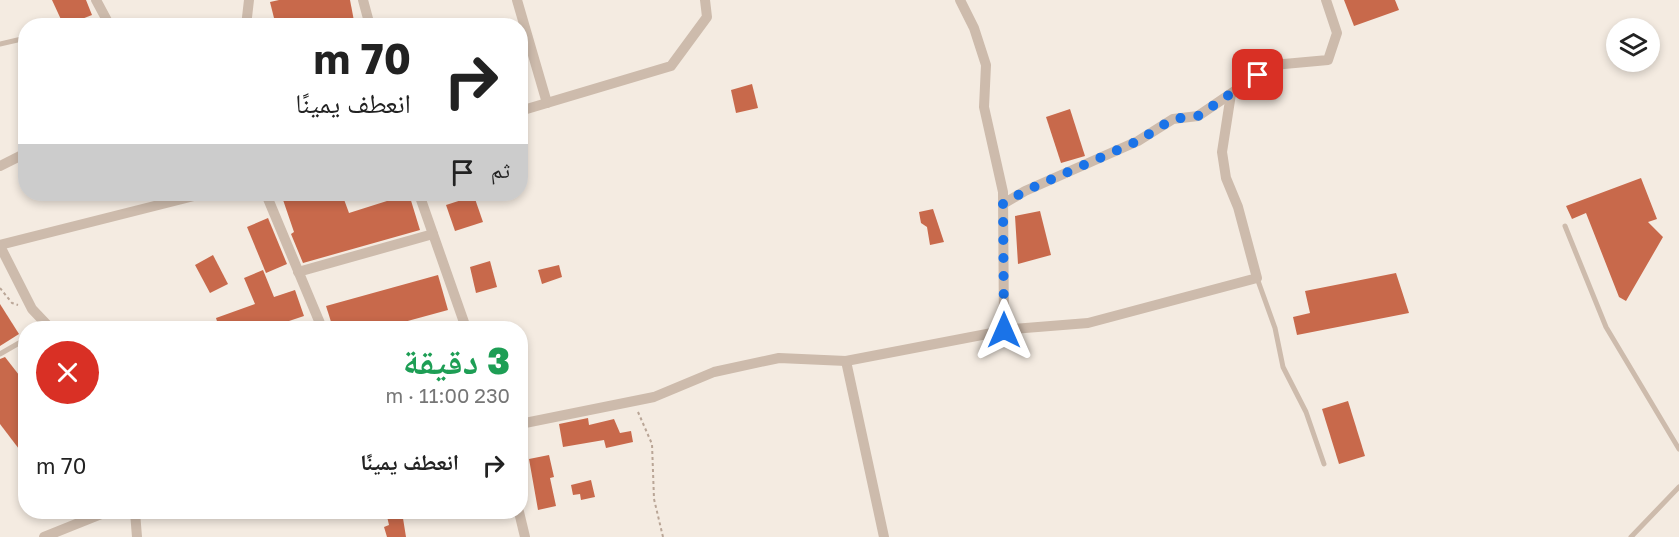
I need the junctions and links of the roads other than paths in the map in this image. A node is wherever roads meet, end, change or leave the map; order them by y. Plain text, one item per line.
1 (96, 0) edge
2 (249, 0) edge
3 (363, 0) edge
4 (517, 0) edge
5 (705, 0) edge
6 (960, 0) edge
7 (1326, 0) edge
8 (106, 18) edge
9 (247, 18) edge
10 (368, 18) edge
11 (522, 18) edge
12 (528, 38) edge
13 (18, 40) edge
14 (0, 44) edge
15 (1231, 94) junction
16 (547, 103) junction
17 (528, 109) edge
18 (18, 157) edge
19 (0, 166) edge
20 (175, 201) edge
21 (269, 201) edge
22 (421, 201) edge
23 (1003, 204) junction
24 (1564, 226) dead end
25 (433, 234) junction
26 (0, 246) edge
27 (298, 272) junction
28 (1257, 278) junction
29 (42, 321) edge
30 (319, 321) edge
31 (464, 321) edge
32 (1004, 330) junction
33 (18, 344) edge
34 (0, 354) edge
35 (846, 362) junction
36 (528, 422) edge
37 (1679, 449) edge
38 (1324, 464) dead end
39 (1679, 488) edge
40 (89, 519) edge
41 (136, 519) edge
42 (521, 519) edge
43 (45, 537) edge
44 (137, 537) edge
45 (525, 537) edge
46 (884, 537) edge
47 (1631, 537) edge

1 - 8 street
2 - 9 street
3 - 10 street
4 - 11 street
5 - 16 street
6 - 23 street
7 - 15 street
12 - 16 street
13 - 14 lane
15 - 23 street
15 - 28 street
16 - 17 street
18 - 19 street
20 - 26 street
21 - 27 street
22 - 25 street
23 - 32 street
24 - 37 lane
25 - 27 street
25 - 31 street
26 - 29 street
27 - 30 street
28 - 32 street
28 - 38 lane
32 - 35 street
33 - 34 lane
35 - 36 street
35 - 46 street
39 - 47 lane
40 - 43 street
41 - 44 street
42 - 45 street

